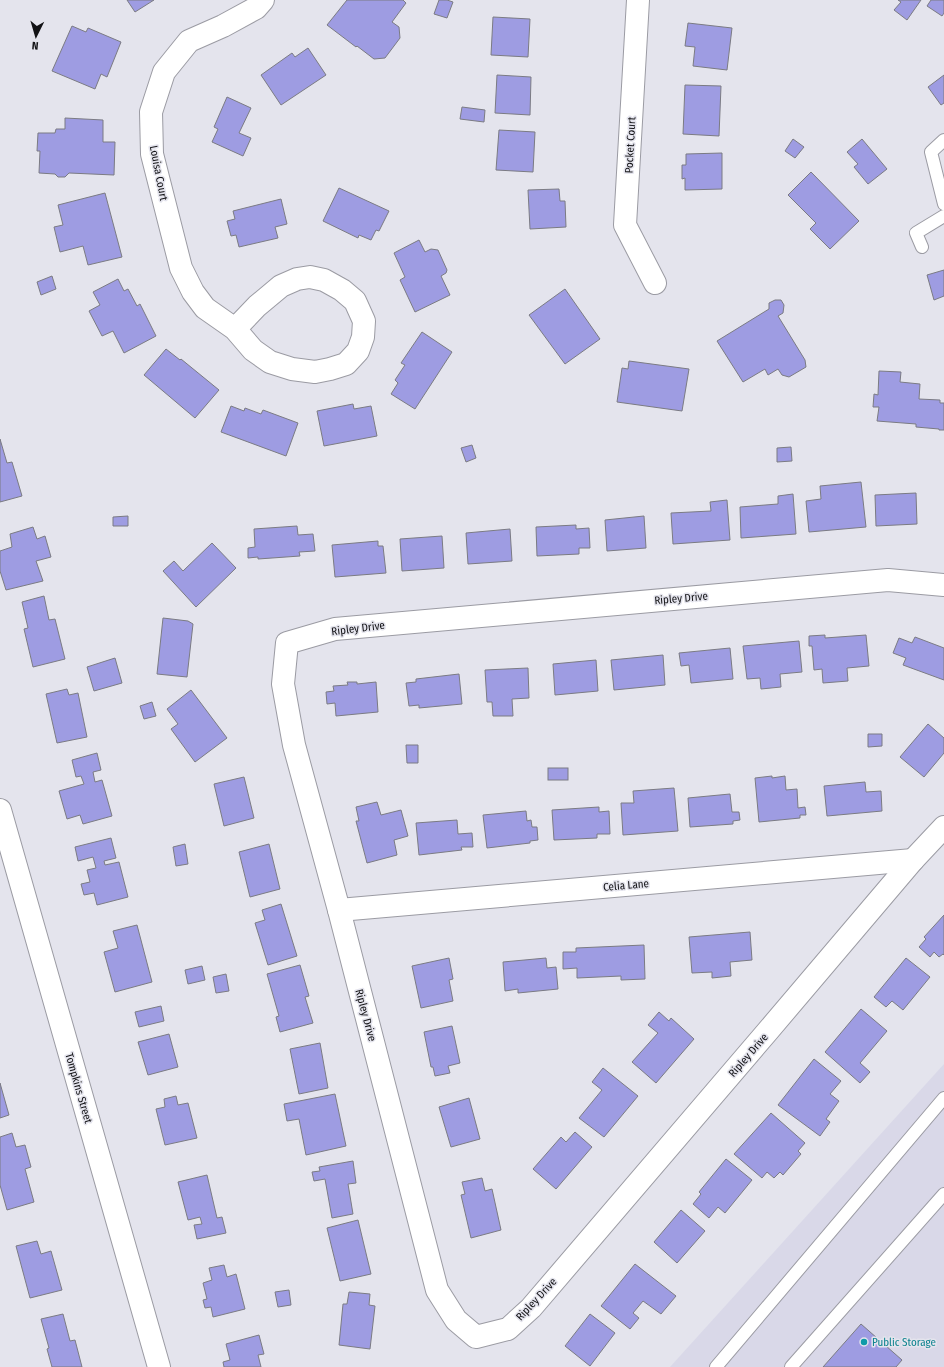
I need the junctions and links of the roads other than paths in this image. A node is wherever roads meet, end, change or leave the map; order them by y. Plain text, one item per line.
1 (263, 0) edge
2 (638, 0) edge
3 (944, 140) edge
4 (944, 204) edge
5 (944, 216) edge
6 (922, 247) dead end
7 (655, 283) dead end
8 (235, 329) junction
9 (944, 585) edge
10 (0, 810) edge
11 (944, 827) edge
12 (913, 860) junction
13 (339, 910) junction
14 (944, 1098) edge
15 (944, 1194) edge
16 (159, 1367) edge
17 (716, 1367) edge
18 (791, 1367) edge

1 - 8 street, Louisa Court
2 - 7 street, Pocket Court
3 - 4 lane
5 - 6 lane
8 - 8 street, Louisa Court
9 - 13 street, Ripley Drive
10 - 16 street, Tompkins Street
11 - 12 street, Ripley Drive
12 - 13 street, Celia Lane
12 - 13 street, Ripley Drive
14 - 17 lane
15 - 18 lane

